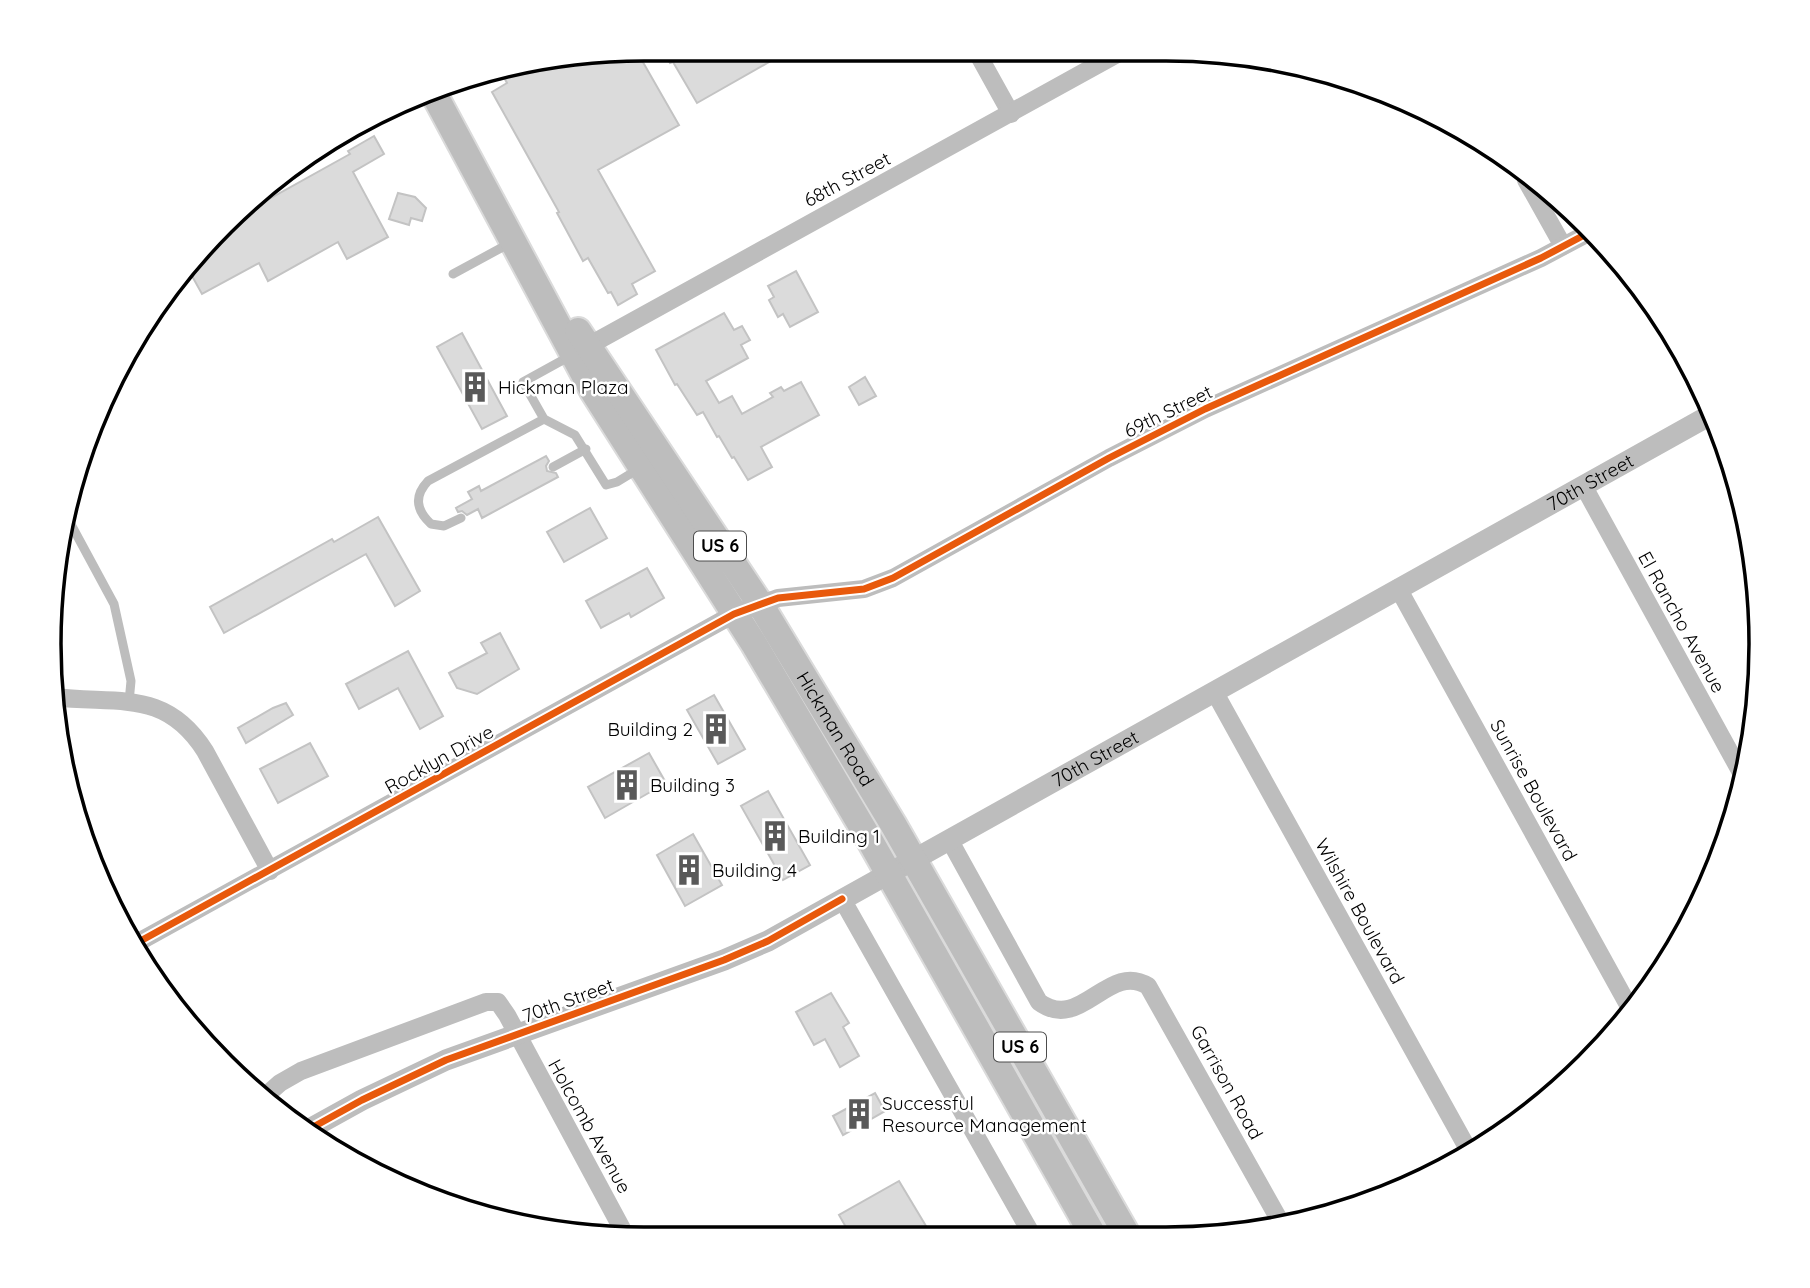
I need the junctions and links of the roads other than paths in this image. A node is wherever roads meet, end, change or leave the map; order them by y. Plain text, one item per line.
1 (982, 61) edge
2 (1105, 61) edge
3 (435, 100) edge
4 (1011, 114) junction
5 (1531, 190) edge
6 (1582, 236) edge
7 (513, 241) junction
8 (1563, 246) junction
9 (453, 274) dead end
10 (581, 350) junction
11 (544, 419) junction
12 (1703, 419) edge
13 (586, 449) junction
14 (553, 467) dead end
15 (641, 467) junction
16 (1583, 485) junction
17 (461, 518) dead end
18 (73, 527) edge
19 (1398, 588) junction
20 (760, 604) junction
21 (734, 614) junction
22 (1214, 691) junction
23 (64, 697) edge
24 (129, 702) junction
25 (1736, 764) edge
26 (949, 839) junction
27 (912, 859) junction
28 (270, 871) junction
29 (888, 873) junction
30 (842, 899) junction
31 (142, 940) edge
32 (1626, 1001) edge
33 (517, 1035) junction
34 (271, 1091) edge
35 (316, 1126) edge
36 (1465, 1144) edge
37 (1277, 1216) edge
38 (621, 1226) edge
39 (1027, 1227) edge
40 (1088, 1227) edge
41 (1121, 1227) edge

1 - 4 street
2 - 4 street, 68th Street
3 - 7 main road, Hickman Road / US 6
4 - 10 street, 68th Street
5 - 8 street
6 - 8 street, 69th Street
7 - 9 lane
7 - 10 main road, Hickman Road / US 6
8 - 20 street, 69th Street
10 - 11 lane
10 - 15 main road, Hickman Road / US 6
10 - 20 main road, Hickman Road / US 6
11 - 13 lane
11 - 17 lane
12 - 16 street, 70th Street
13 - 14 lane
13 - 15 lane
15 - 21 main road, Hickman Road / US 6
16 - 19 street, 70th Street
16 - 25 street, El Rancho Avenue
18 - 24 lane
19 - 22 street, 70th Street
19 - 32 street, Sunrise Boulevard
20 - 21 street, Rocklyn Drive
20 - 27 main road, Hickman Road / US 6
21 - 28 street, Rocklyn Drive
21 - 29 main road, Hickman Road / US 6
22 - 26 street, 70th Street
22 - 36 street, Wilshire Boulevard
23 - 24 street
24 - 28 street
26 - 27 street, 70th Street
26 - 37 street, Garrison Road
27 - 29 street, 70th Street
27 - 41 main road, Hickman Road / US 6
28 - 31 street, Rocklyn Drive
29 - 30 street, 70th Street
29 - 40 main road, Hickman Road / US 6
30 - 33 street, 70th Street
30 - 39 street
33 - 34 street, Holcomb Avenue
33 - 35 street, 70th Street
33 - 38 street, Holcomb Avenue

